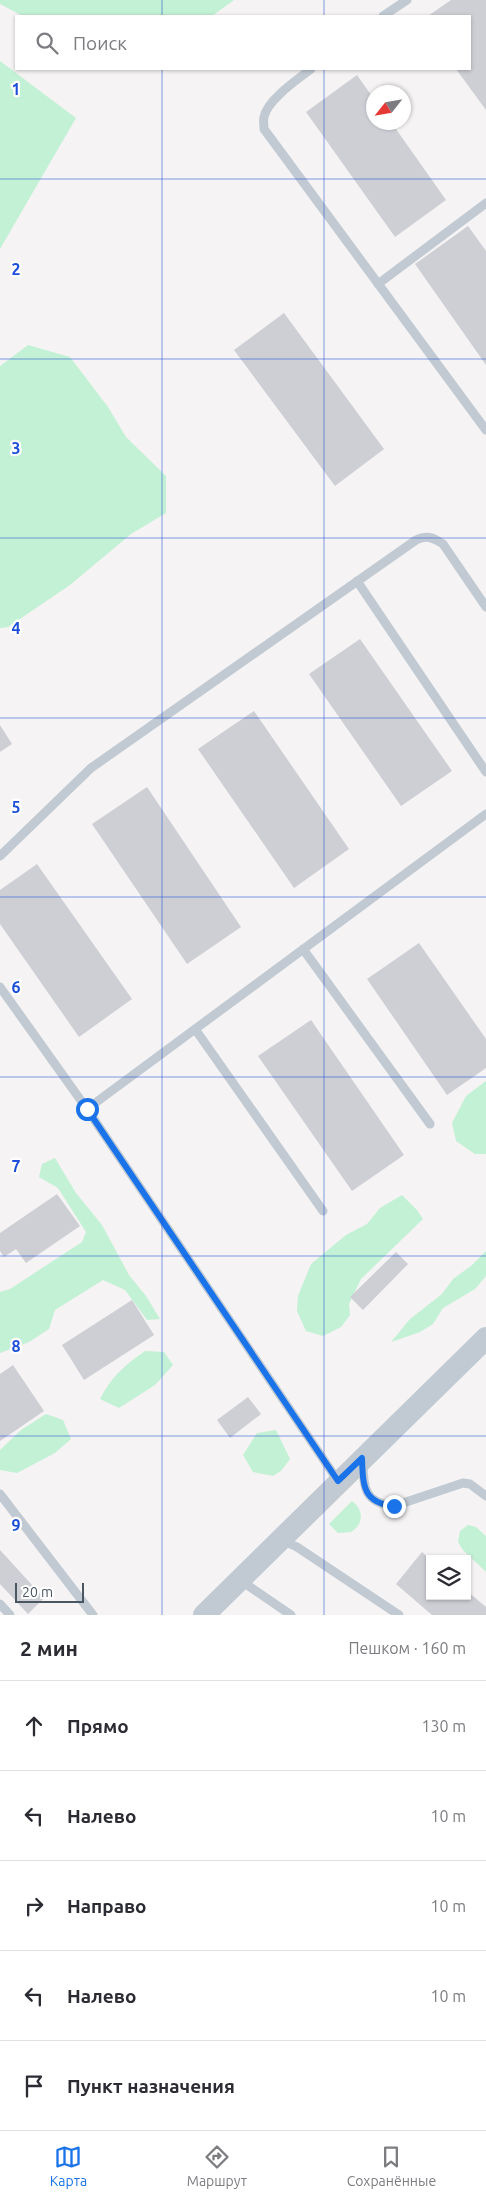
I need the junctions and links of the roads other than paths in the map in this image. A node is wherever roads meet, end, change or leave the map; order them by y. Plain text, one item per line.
1 (407, 0) edge
2 (384, 15) edge
3 (310, 70) edge
4 (486, 203) edge
5 (378, 284) junction
6 (486, 430) edge
7 (357, 581) junction
8 (486, 607) edge
9 (486, 772) edge
10 (486, 814) edge
11 (0, 856) edge
12 (303, 949) junction
13 (0, 988) edge
14 (195, 1029) junction
15 (87, 1109) junction
16 (430, 1124) dead end
17 (323, 1211) dead end
18 (486, 1338) edge
19 (362, 1458) junction
20 (338, 1481) junction
21 (0, 1494) edge
22 (486, 1496) edge
23 (273, 1547) junction
24 (240, 1580) junction
25 (0, 1604) edge
26 (10, 1615) edge
27 (93, 1615) edge
28 (204, 1615) edge
29 (291, 1615) edge
30 (399, 1615) edge

1 - 2 lane
3 - 5 lane
4 - 5 lane
5 - 6 lane
7 - 8 lane
7 - 9 lane
7 - 11 lane
10 - 12 lane
12 - 14 lane
12 - 16 lane
13 - 15 lane
14 - 15 lane
14 - 17 lane
15 - 20 lane
18 - 19 street
19 - 20 street
19 - 22 lane
20 - 23 street
21 - 27 lane
23 - 24 street
23 - 30 lane
24 - 28 street
24 - 29 lane
25 - 26 lane

